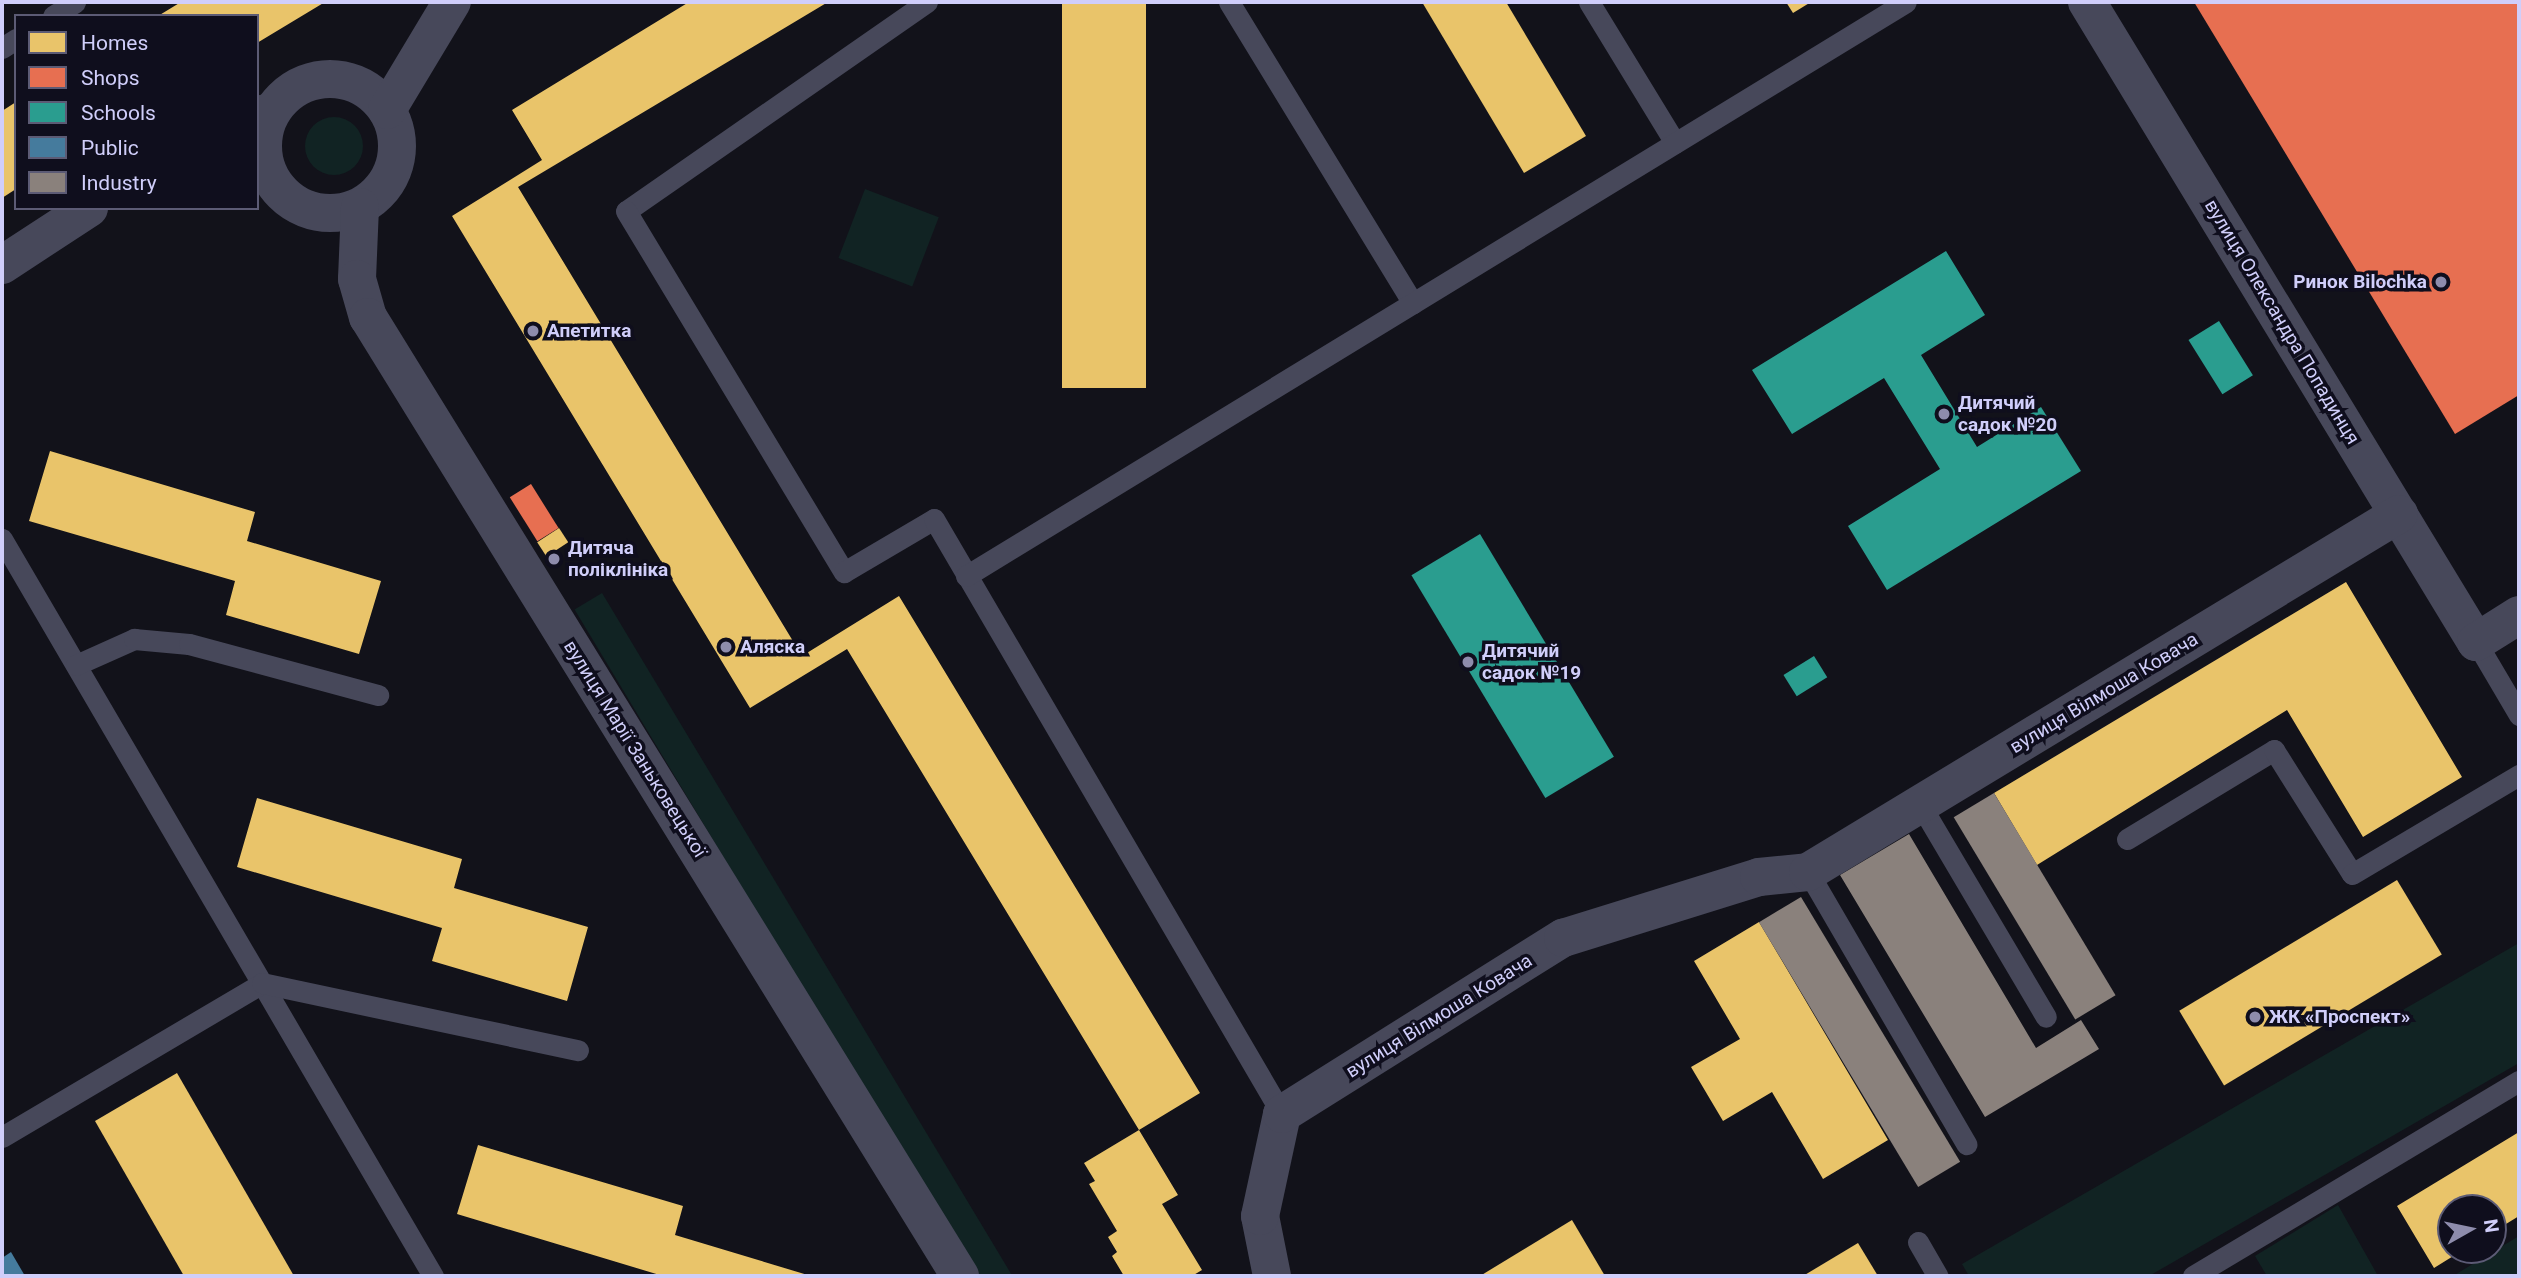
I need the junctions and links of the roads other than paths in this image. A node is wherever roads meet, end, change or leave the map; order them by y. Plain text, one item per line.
1 (75, 2) edge
2 (452, 2) edge
3 (927, 2) edge
4 (1229, 2) edge
5 (1589, 2) edge
6 (1906, 2) edge
7 (2087, 2) edge
8 (56, 14) edge
9 (387, 110) junction
10 (264, 113) edge
11 (1675, 143) junction
12 (360, 206) junction
13 (86, 210) edge
14 (2, 265) edge
15 (1413, 303) junction
16 (2399, 514) junction
17 (2, 539) edge
18 (967, 576) junction
19 (2519, 615) edge
20 (2476, 642) junction
21 (76, 665) junction
22 (378, 695) dead end
23 (2519, 715) edge
24 (2519, 775) edge
25 (1920, 804) junction
26 (2127, 839) dead end
27 (1808, 872) junction
28 (262, 983) junction
29 (2046, 1017) dead end
30 (578, 1050) dead end
31 (2519, 1080) edge
32 (1282, 1114) junction
33 (2, 1137) edge
34 (1966, 1144) dead end
35 (1918, 1242) dead end
36 (433, 1276) edge
37 (960, 1276) edge
38 (1272, 1276) edge
39 (1938, 1276) edge
40 (2193, 1276) edge

1 - 8 lane
2 - 9 street
3 - 18 lane
4 - 15 lane
5 - 11 lane
6 - 11 lane
7 - 16 street, вулиця Олександра Попадинця
9 - 10 street
9 - 12 street
10 - 12 street
11 - 15 lane
12 - 37 street, вулиця Марії Заньковецької
13 - 14 street
15 - 18 lane
16 - 20 street, вулиця Олександра Попадинця
16 - 25 street, вулиця Вілмоша Ковача
17 - 21 lane
18 - 32 lane
19 - 20 street
20 - 23 lane
21 - 22 lane
21 - 28 lane
24 - 26 lane
25 - 27 street, вулиця Вілмоша Ковача
25 - 29 lane
27 - 32 street, вулиця Вілмоша Ковача
27 - 34 lane
28 - 30 lane
28 - 33 lane
28 - 36 lane
31 - 40 lane
32 - 38 street
35 - 39 lane

